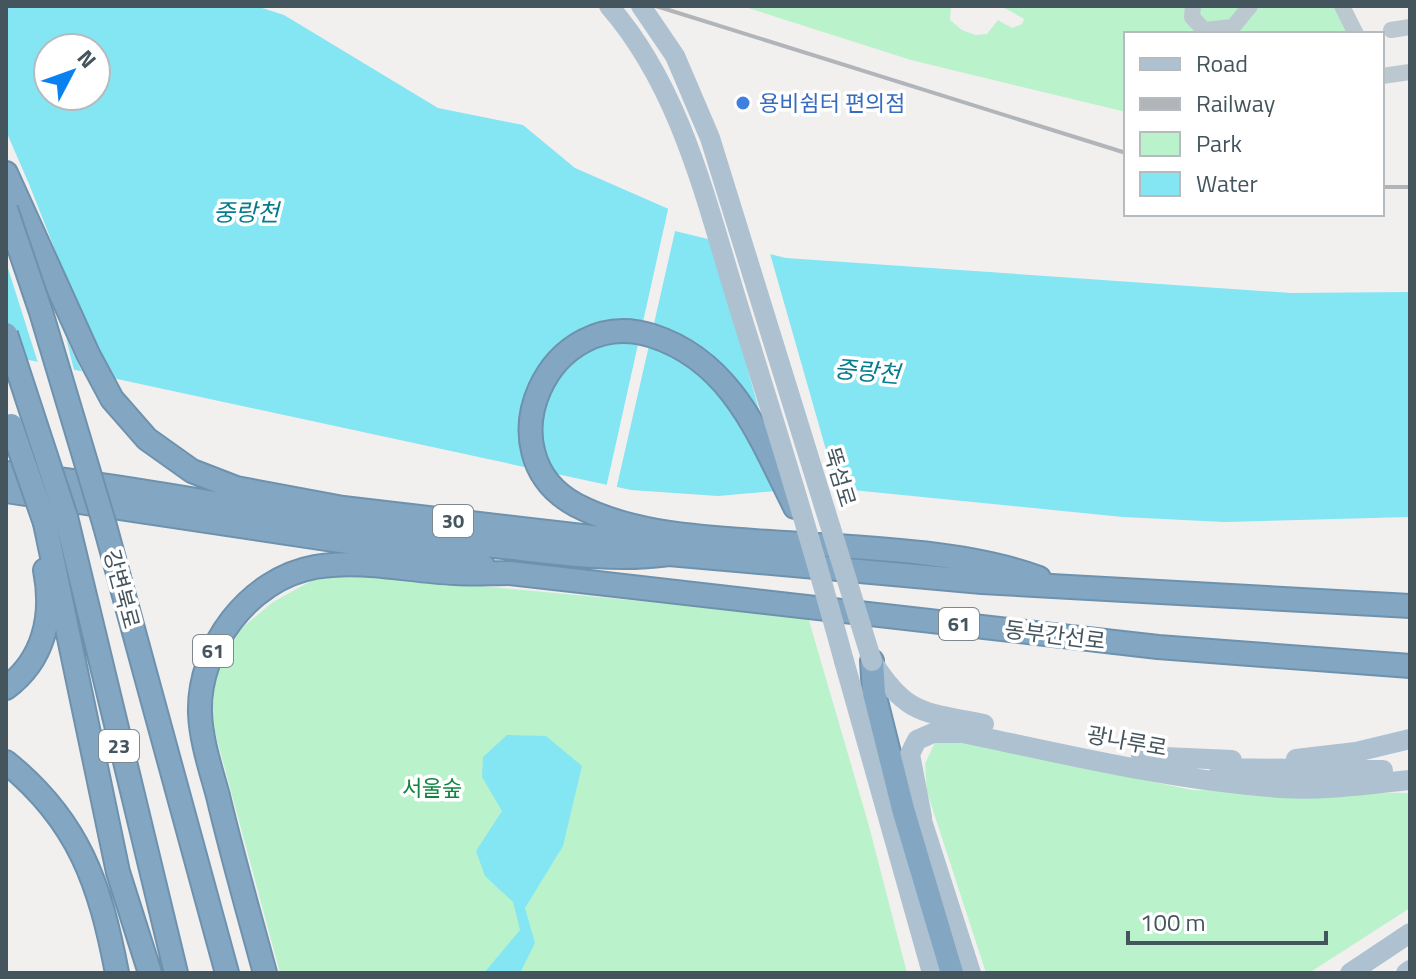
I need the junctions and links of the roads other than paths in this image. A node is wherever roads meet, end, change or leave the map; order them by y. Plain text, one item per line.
1 (609, 6) edge
2 (641, 6) edge
3 (1193, 6) edge
4 (1250, 6) edge
5 (1342, 6) edge
6 (1410, 27) edge
7 (1391, 30) dead end
8 (1355, 32) edge
9 (1410, 72) edge
10 (1384, 76) edge
11 (6, 173) edge
12 (6, 209) edge
13 (6, 334) edge
14 (8, 417) edge
15 (6, 473) edge
16 (6, 491) edge
17 (49, 522) junction
18 (812, 540) junction
19 (674, 545) junction
20 (510, 573) junction
21 (1410, 606) edge
22 (872, 661) junction
23 (1410, 666) edge
24 (6, 688) edge
25 (1410, 739) edge
26 (1141, 756) junction
27 (6, 762) edge
28 (1410, 768) edge
29 (1410, 780) edge
30 (922, 817) junction
31 (1410, 933) edge
32 (148, 968) edge
33 (117, 973) edge
34 (176, 973) edge
35 (227, 973) edge
36 (265, 973) edge
37 (932, 973) edge
38 (952, 973) edge
39 (971, 973) edge
40 (1350, 973) edge

1 - 18 main road, 뚝섬로, bridge
2 - 22 main road, 뚝섬로, bridge
3 - 4 street
5 - 8 street
6 - 7 street
9 - 10 street
11 - 19 highway, 30
12 - 35 highway, 강변북로 / 23, bridge
13 - 17 highway, 강변북로 / 23, bridge
14 - 17 highway, bridge
15 - 19 highway, 61
16 - 20 highway
17 - 24 highway
17 - 32 highway
17 - 34 highway, 강변북로 / 23
18 - 19 highway, bridge
18 - 37 main road, 뚝섬로, bridge
19 - 21 highway, 동부간선로 / 61
20 - 23 highway, 동부간선로 / 61
20 - 36 highway, 61
22 - 26 main road, 광나루로
22 - 30 main road, 뚝섬로
22 - 38 highway
25 - 26 main road
26 - 28 main road, 광나루로
27 - 33 highway
29 - 30 main road, 광나루로
30 - 39 main road, 뚝섬로
31 - 40 main road

